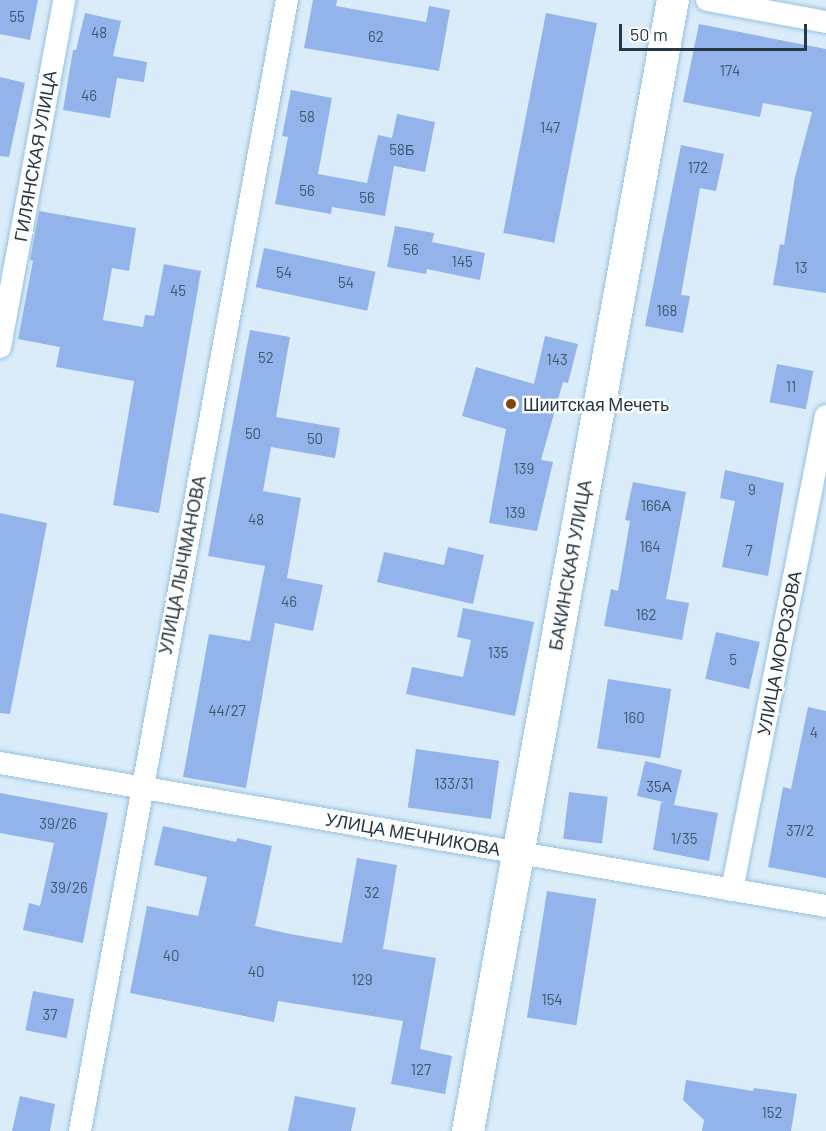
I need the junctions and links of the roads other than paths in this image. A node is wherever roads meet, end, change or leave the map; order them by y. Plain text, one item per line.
1 (64, 0) edge
2 (287, 0) edge
3 (673, 0) edge
4 (706, 0) edge
5 (826, 22) edge
6 (0, 347) edge
7 (826, 416) edge
8 (0, 763) edge
9 (141, 787) junction
10 (518, 852) junction
11 (732, 890) junction
12 (826, 906) edge
13 (80, 1131) edge
14 (468, 1131) edge

1 - 6 street, ГИЛЯНСКАЯ УЛИЦА
2 - 9 street, УЛИЦА ЛЫЧМАНОВА
3 - 10 main road, БАКИНСКАЯ УЛИЦА
4 - 5 street
7 - 11 street, УЛИЦА МОРОЗОВА
8 - 9 street, УЛИЦА МЕЧНИКОВА
9 - 10 street, УЛИЦА МЕЧНИКОВА
9 - 13 street, УЛИЦА ЛЫЧМАНОВА
10 - 11 street, УЛИЦА МЕЧНИКОВА
10 - 14 main road, БАКИНСКАЯ УЛИЦА
11 - 12 street, УЛИЦА МЕЧНИКОВА

